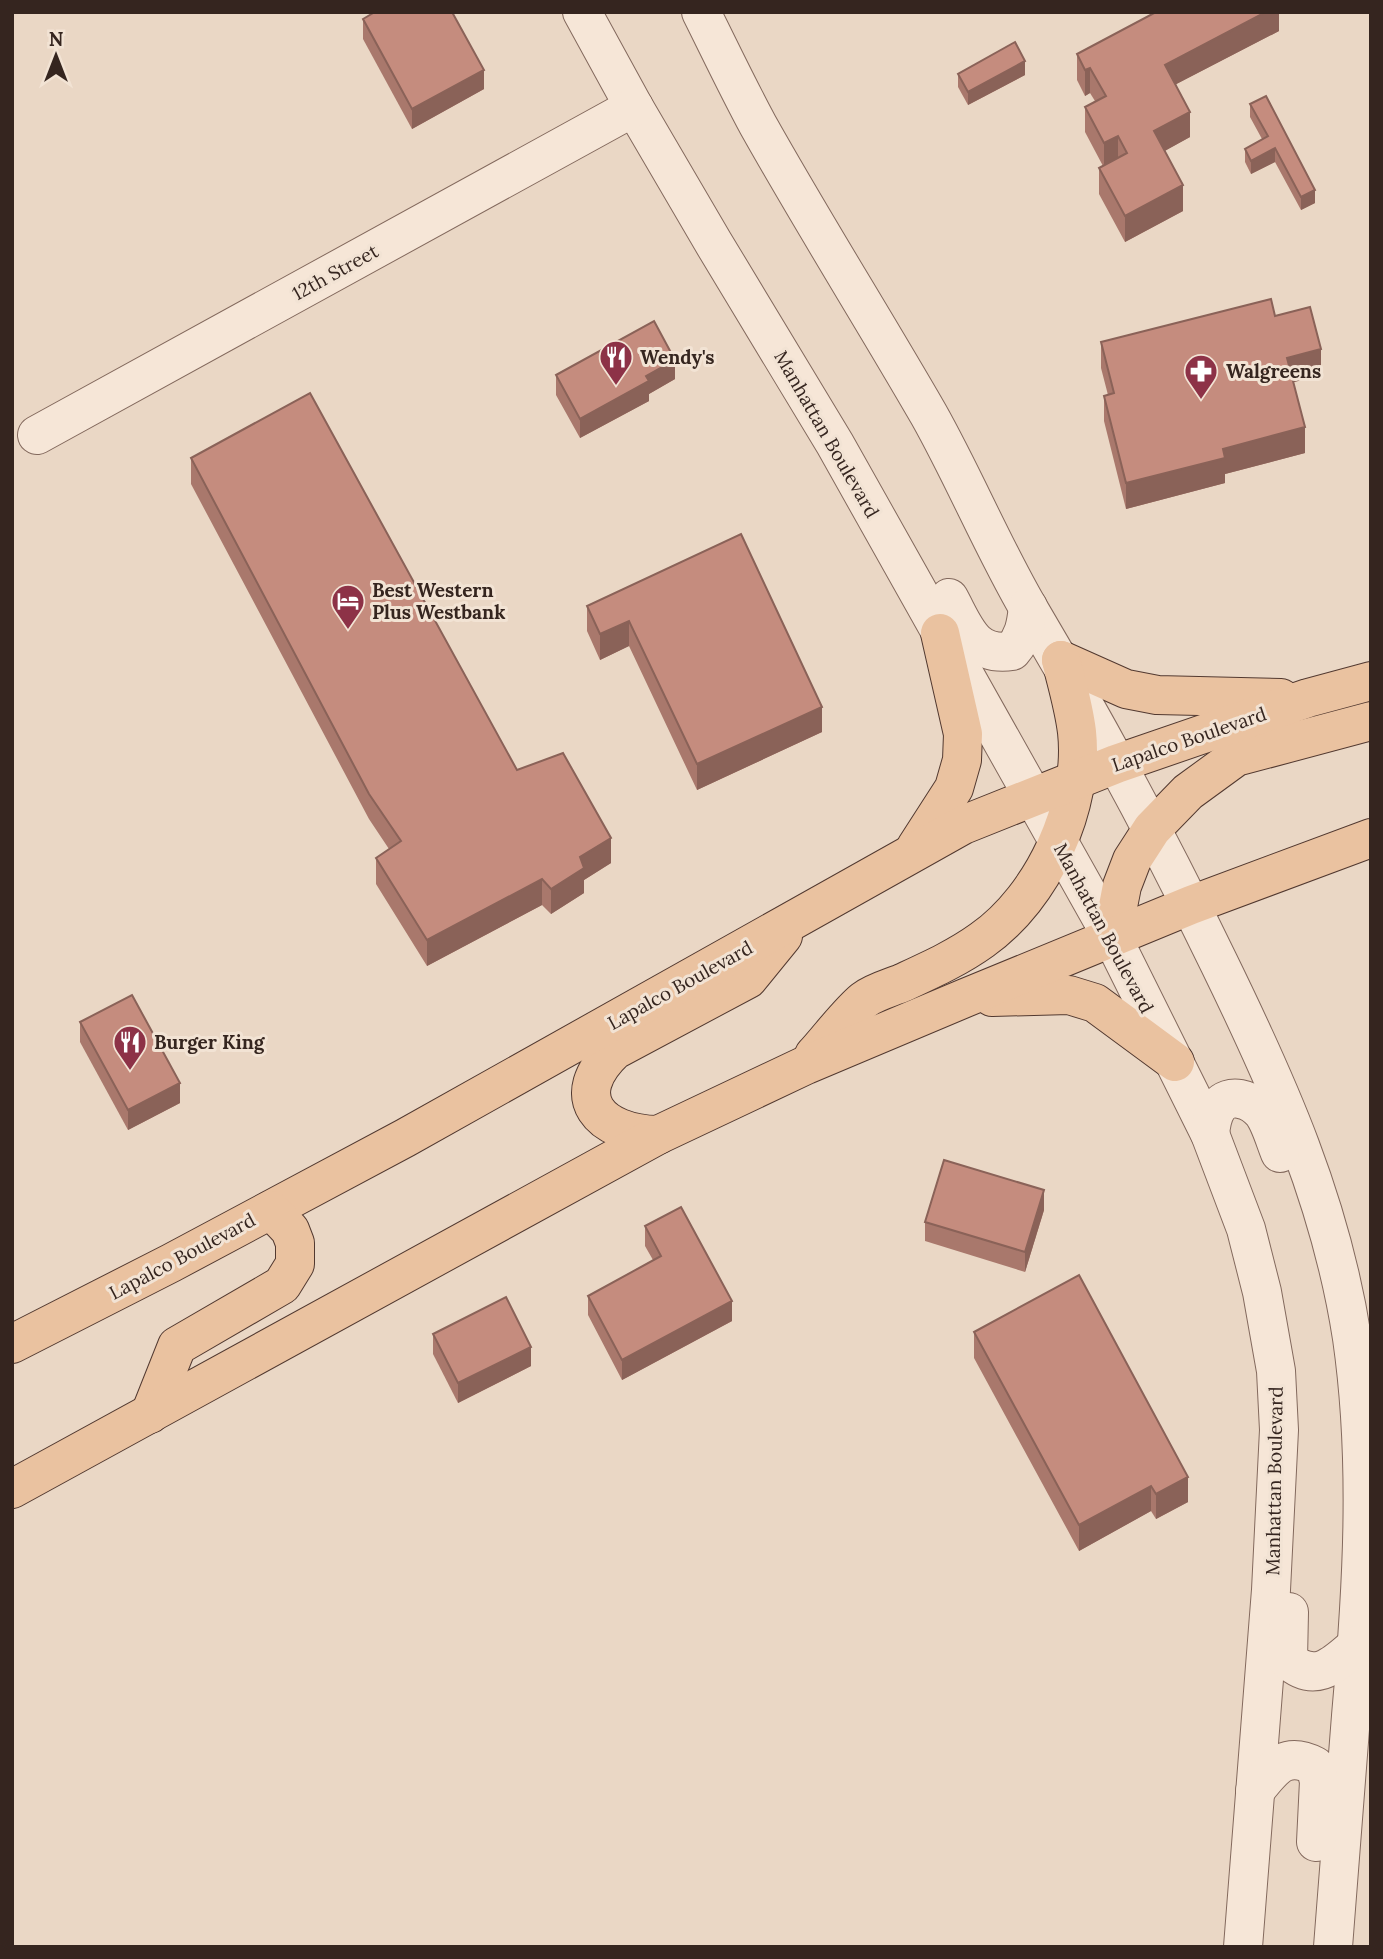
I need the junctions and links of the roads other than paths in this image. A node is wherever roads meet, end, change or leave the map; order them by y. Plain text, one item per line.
1 (582, 12) edge
2 (675, 12) edge
3 (701, 12) edge
4 (742, 92) junction
5 (634, 107) junction
6 (37, 436) dead end
7 (866, 500) junction
8 (1028, 607) junction
9 (940, 633) junction
10 (1060, 660) junction
11 (1371, 681) edge
12 (1308, 698) junction
13 (1371, 721) edge
14 (1116, 764) junction
15 (1077, 779) junction
16 (1033, 797) junction
17 (1152, 829) junction
18 (1371, 838) edge
19 (1058, 842) junction
20 (914, 851) junction
21 (1191, 905) junction
22 (795, 920) junction
23 (1112, 937) junction
24 (965, 998) junction
25 (1175, 1062) junction
26 (806, 1065) junction
27 (658, 1135) junction
28 (1210, 1135) junction
29 (1321, 1204) junction
30 (271, 1210) junction
31 (12, 1344) edge
32 (150, 1414) junction
33 (1279, 1430) junction
34 (12, 1489) edge
35 (1357, 1645) junction
36 (1255, 1791) junction
37 (1243, 1947) edge
38 (1319, 1947) edge
39 (1333, 1947) edge

1 - 5 street, Manhattan Boulevard
2 - 4 street
3 - 4 street
4 - 8 street
5 - 6 street, 12th Street
5 - 7 street, Manhattan Boulevard
7 - 8 street
7 - 9 street, Manhattan Boulevard
8 - 10 street
9 - 16 street, Manhattan Boulevard
9 - 20 main road
10 - 12 main road
10 - 14 street
10 - 15 main road
11 - 12 main road, Lapalco Boulevard
12 - 14 main road, Lapalco Boulevard
13 - 17 main road
14 - 15 main road, Lapalco Boulevard
14 - 17 street
15 - 16 main road, Lapalco Boulevard
15 - 19 main road
16 - 19 street, Manhattan Boulevard
16 - 20 main road, Lapalco Boulevard
17 - 21 street
17 - 23 main road
18 - 21 main road
19 - 23 street, Manhattan Boulevard
19 - 26 main road
20 - 22 main road, Lapalco Boulevard
21 - 23 main road
21 - 29 street
22 - 27 main road
22 - 30 main road, Lapalco Boulevard
23 - 24 main road
23 - 25 street, Manhattan Boulevard
24 - 25 main road
24 - 26 main road
25 - 28 street, Manhattan Boulevard
26 - 27 main road
27 - 32 main road
28 - 29 street
28 - 33 street, Manhattan Boulevard
29 - 35 street
30 - 31 main road, Lapalco Boulevard
30 - 32 main road
32 - 34 main road
33 - 35 street
33 - 36 street, Manhattan Boulevard
35 - 39 street
36 - 37 street, Manhattan Boulevard
36 - 38 street

